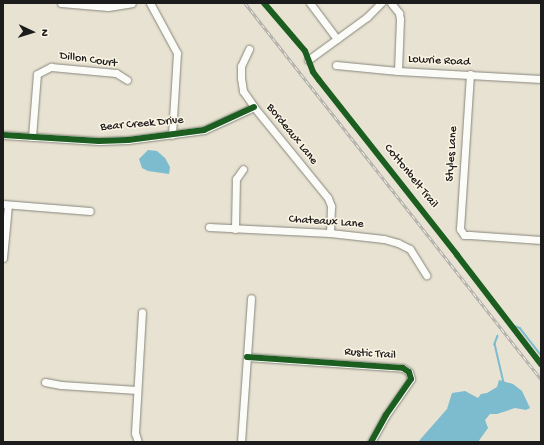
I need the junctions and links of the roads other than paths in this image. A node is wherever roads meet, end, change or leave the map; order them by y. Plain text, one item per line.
1 (61, 3) edge
2 (132, 3) edge
3 (150, 3) edge
4 (310, 3) edge
5 (381, 3) edge
6 (391, 3) edge
7 (337, 39) junction
8 (249, 49) dead end
9 (308, 60) dead end
10 (336, 65) dead end
11 (398, 71) junction
12 (470, 74) junction
13 (541, 79) edge
14 (127, 80) dead end
15 (254, 107) junction
16 (3, 135) edge
17 (172, 135) junction
18 (32, 137) junction
19 (243, 170) dead end
20 (6, 204) edge
21 (90, 211) dead end
22 (209, 227) dead end
23 (235, 229) junction
24 (330, 233) junction
25 (541, 240) edge
26 (3, 258) edge
27 (426, 275) dead end
28 (251, 298) dead end
29 (142, 312) dead end
30 (247, 357) junction
31 (45, 382) dead end
32 (137, 390) junction
33 (138, 442) edge
34 (241, 442) edge
35 (372, 442) edge

1 - 2 street
3 - 17 street
4 - 7 street
5 - 7 street
6 - 11 street
7 - 9 street
8 - 15 street, Bordeaux Lane
10 - 11 street, Lowrie Road
11 - 12 street, Lowrie Road
12 - 13 street, Lowrie Road
12 - 25 street, Styles Lane
14 - 18 street, Dillon Court
15 - 17 street, Bear Creek Drive
15 - 24 street, Bordeaux Lane
16 - 18 street, Bear Creek Drive
17 - 18 street, Bear Creek Drive
19 - 23 street
20 - 21 street
20 - 26 street
22 - 23 street, Chateaux Lane
23 - 24 street, Chateaux Lane
24 - 27 street, Chateaux Lane
28 - 30 street
29 - 32 street
30 - 34 street
30 - 35 street, Rustic Trail
31 - 32 street
32 - 33 street

